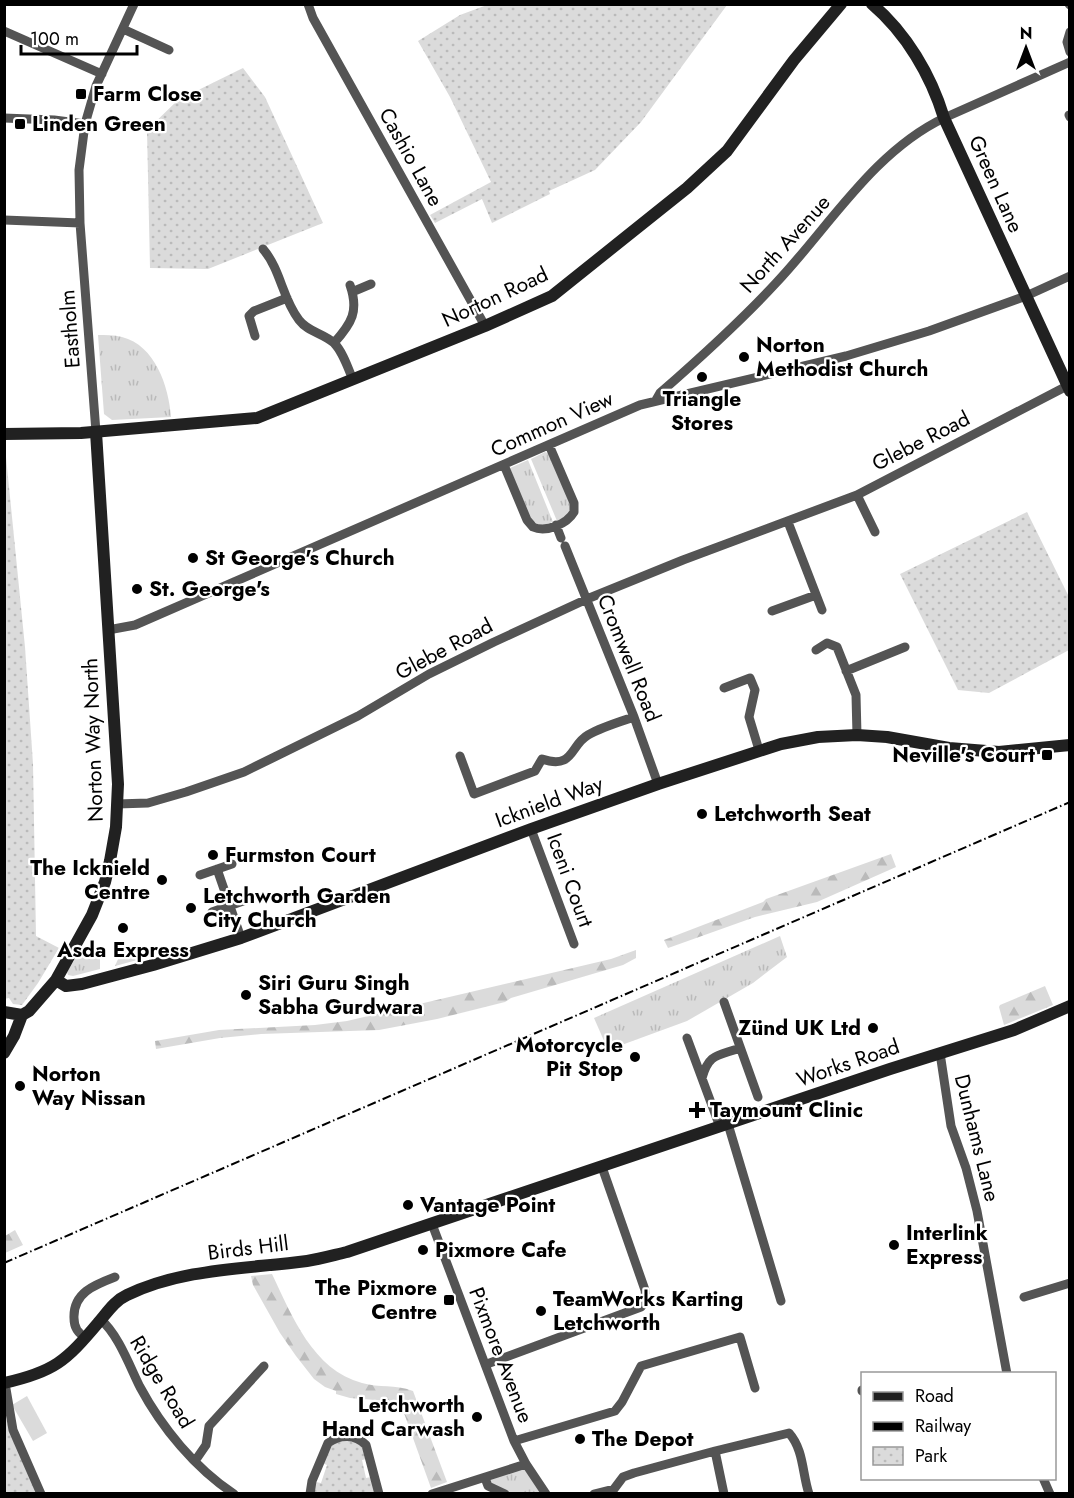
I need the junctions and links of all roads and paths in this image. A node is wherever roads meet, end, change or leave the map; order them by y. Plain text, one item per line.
1 (134, 4) edge
2 (308, 4) edge
3 (841, 4) edge
4 (872, 4) edge
5 (123, 29) junction
6 (4, 31) edge
7 (1070, 32) edge
8 (169, 51) dead end
9 (1070, 52) edge
10 (1070, 62) edge
11 (102, 74) junction
12 (4, 118) edge
13 (944, 118) junction
14 (85, 124) junction
15 (4, 220) edge
16 (80, 223) junction
17 (263, 249) dead end
18 (1070, 276) edge
19 (371, 284) dead end
20 (1026, 296) junction
21 (287, 298) junction
22 (485, 326) junction
23 (255, 336) dead end
24 (334, 343) junction
25 (353, 380) junction
26 (1068, 388) edge
27 (656, 400) junction
28 (96, 432) junction
29 (4, 434) edge
30 (549, 445) junction
31 (504, 465) junction
32 (857, 495) junction
33 (788, 522) junction
34 (556, 525) junction
35 (876, 532) dead end
36 (816, 595) junction
37 (587, 599) junction
38 (822, 610) dead end
39 (772, 611) dead end
40 (108, 630) junction
41 (906, 647) dead end
42 (816, 650) dead end
43 (846, 671) junction
44 (724, 688) dead end
45 (634, 717) junction
46 (857, 735) junction
47 (1070, 745) edge
48 (759, 750) junction
49 (460, 756) dead end
50 (658, 784) junction
51 (117, 804) junction
52 (531, 829) junction
53 (232, 864) dead end
54 (217, 868) junction
55 (200, 875) dead end
56 (246, 900) dead end
57 (230, 905) junction
58 (212, 912) dead end
59 (241, 938) junction
60 (574, 944) dead end
61 (56, 980) junction
62 (724, 1002) dead end
63 (1070, 1006) edge
64 (4, 1012) edge
65 (22, 1016) junction
66 (687, 1038) dead end
67 (740, 1048) junction
68 (4, 1053) edge
69 (940, 1053) junction
70 (702, 1078) junction
71 (758, 1097) dead end
72 (724, 1126) junction
73 (602, 1167) junction
74 (432, 1224) junction
75 (115, 1277) dead end
76 (1070, 1283) edge
77 (1024, 1298) dead end
78 (781, 1301) dead end
79 (101, 1320) junction
80 (86, 1338) junction
81 (487, 1364) junction
82 (264, 1366) dead end
83 (1007, 1372) edge
84 (5, 1383) edge
85 (756, 1389) dead end
86 (514, 1441) junction
87 (715, 1451) junction
88 (195, 1461) junction
89 (526, 1464) junction
90 (485, 1478) junction
91 (1043, 1480) edge
92 (41, 1494) edge
93 (234, 1494) edge
94 (309, 1494) edge
95 (379, 1494) edge
96 (432, 1494) edge
97 (505, 1494) edge
98 (546, 1494) edge
99 (594, 1494) edge
100 (724, 1494) edge
101 (808, 1494) edge
102 (1050, 1494) edge

1 - 5 street, Eastholm
2 - 22 street, Cashio Lane
3 - 22 street, Norton Road
4 - 13 street, Green Lane
5 - 8 street
5 - 11 street, Eastholm
6 - 11 street
7 - 9 street
10 - 13 street, North Avenue
11 - 14 street, Eastholm
12 - 14 street
13 - 20 street, Green Lane
13 - 27 street, North Avenue
14 - 16 street, Eastholm
15 - 16 street
16 - 28 street, Eastholm
17 - 21 street
18 - 20 street, Common View
19 - 24 street
20 - 26 street, Green Lane
20 - 27 street, Common View
21 - 23 street
21 - 24 street
22 - 25 street, Norton Road
24 - 25 street
25 - 28 street, Norton Road
26 - 32 street, Glebe Road
27 - 30 street, Common View
28 - 29 street, Norton Road
28 - 40 street, Norton Way North
30 - 31 street, Common View
30 - 34 street
31 - 34 street
31 - 40 street, Common View
32 - 33 street, Glebe Road
32 - 35 street
33 - 36 street
33 - 37 street, Glebe Road
34 - 37 street, Cromwell Road
36 - 38 street
36 - 39 street
37 - 45 street, Cromwell Road
37 - 51 street, Glebe Road
40 - 51 street, Norton Way North
41 - 43 street
42 - 43 street
43 - 46 street
44 - 48 street
45 - 49 street
45 - 50 street, Cromwell Road
46 - 47 street, Icknield Way
46 - 48 street, Icknield Way
48 - 50 street, Icknield Way
50 - 52 street, Icknield Way
51 - 61 street, Norton Way North
52 - 59 street, Icknield Way
52 - 60 street, Iceni Court
53 - 54 street
54 - 55 street
54 - 57 street
56 - 57 street
57 - 58 street
57 - 59 street
59 - 61 street, Icknield Way
61 - 65 street, Norton Way North
62 - 67 street
63 - 69 street, Works Road
64 - 65 street
65 - 68 street, Norton Way North
66 - 70 street
67 - 70 street
67 - 71 street
69 - 72 street, Works Road
69 - 83 street, Dunhams Lane
70 - 72 street
72 - 73 street, Works Road
72 - 78 street
73 - 74 street, Works Road
73 - 81 street
74 - 79 street, Birds Hill
74 - 81 street, Pixmore Avenue
75 - 80 street
76 - 77 street
79 - 80 street, Birds Hill
79 - 88 street, Ridge Road
80 - 84 street, Birds Hill
81 - 86 street, Pixmore Avenue
82 - 88 street, Ridge Road
84 - 92 street
85 - 86 street
86 - 89 street, Pixmore Avenue
87 - 99 street
87 - 100 street
87 - 101 street
88 - 93 street, Ridge Road
89 - 90 street
89 - 98 street, Pixmore Avenue
90 - 96 street
90 - 97 street
91 - 102 street
94 - 95 street

